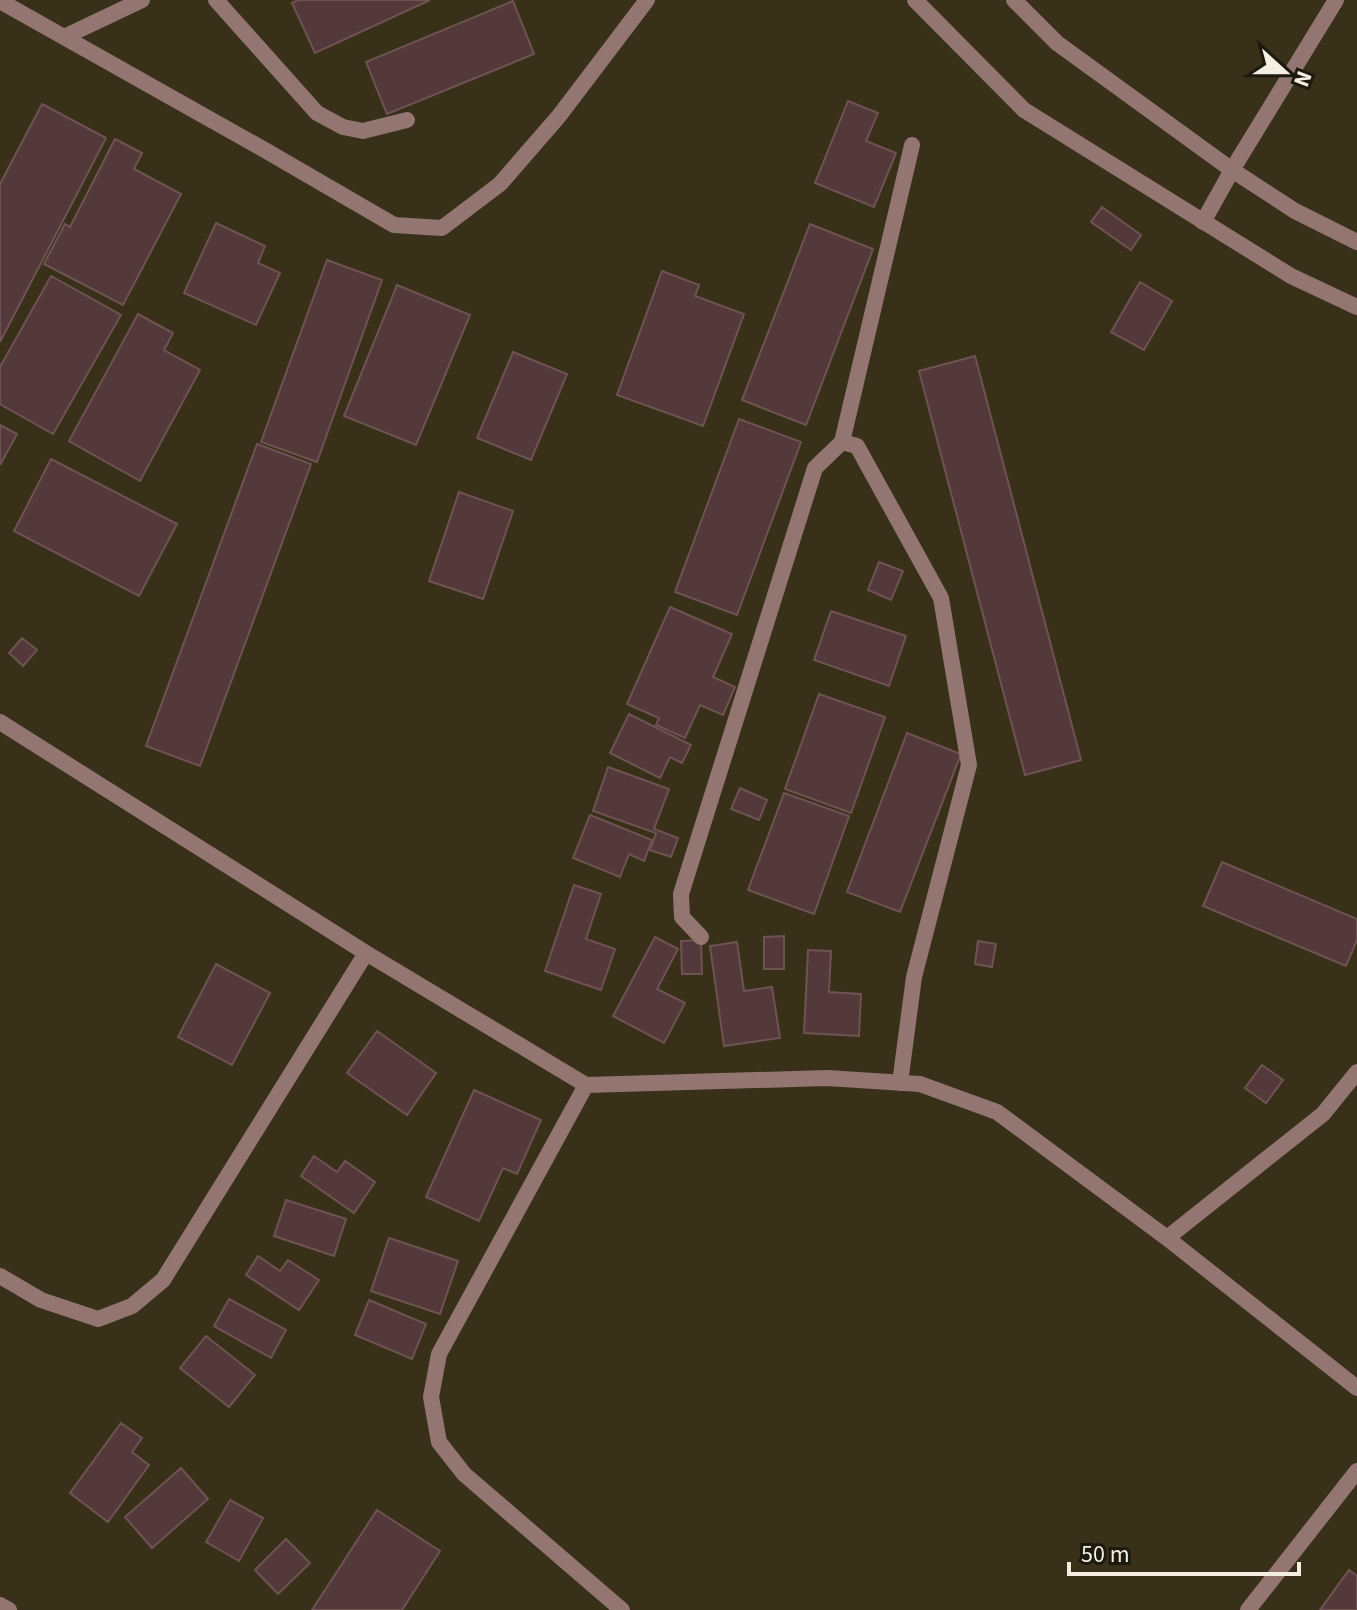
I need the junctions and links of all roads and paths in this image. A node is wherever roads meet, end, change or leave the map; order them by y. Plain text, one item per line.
1 (142, 0) edge
2 (216, 0) edge
3 (647, 0) edge
4 (915, 0) edge
5 (1014, 0) edge
6 (1336, 0) edge
7 (0, 1) edge
8 (64, 37) junction
9 (407, 120) dead end
10 (912, 145) dead end
11 (1232, 170) junction
12 (1203, 222) junction
13 (1357, 242) edge
14 (1357, 307) edge
15 (842, 442) junction
16 (0, 722) edge
17 (701, 937) dead end
18 (366, 953) junction
19 (1357, 1072) edge
20 (900, 1083) junction
21 (586, 1085) junction
22 (1167, 1238) junction
23 (0, 1276) edge
24 (1357, 1388) edge
25 (1357, 1471) edge
26 (0, 1605) edge
27 (9, 1610) edge
28 (622, 1610) edge
29 (1248, 1610) edge

1 - 8 street
2 - 9 street
3 - 8 street
4 - 12 street
5 - 11 street
6 - 11 street
7 - 8 street
10 - 15 street
11 - 12 street
11 - 13 street
12 - 14 street
15 - 17 street
15 - 20 street
16 - 18 street
18 - 21 street
18 - 23 street
19 - 22 street
20 - 21 street
20 - 22 street
21 - 28 street
22 - 24 street
25 - 29 street
26 - 27 street

